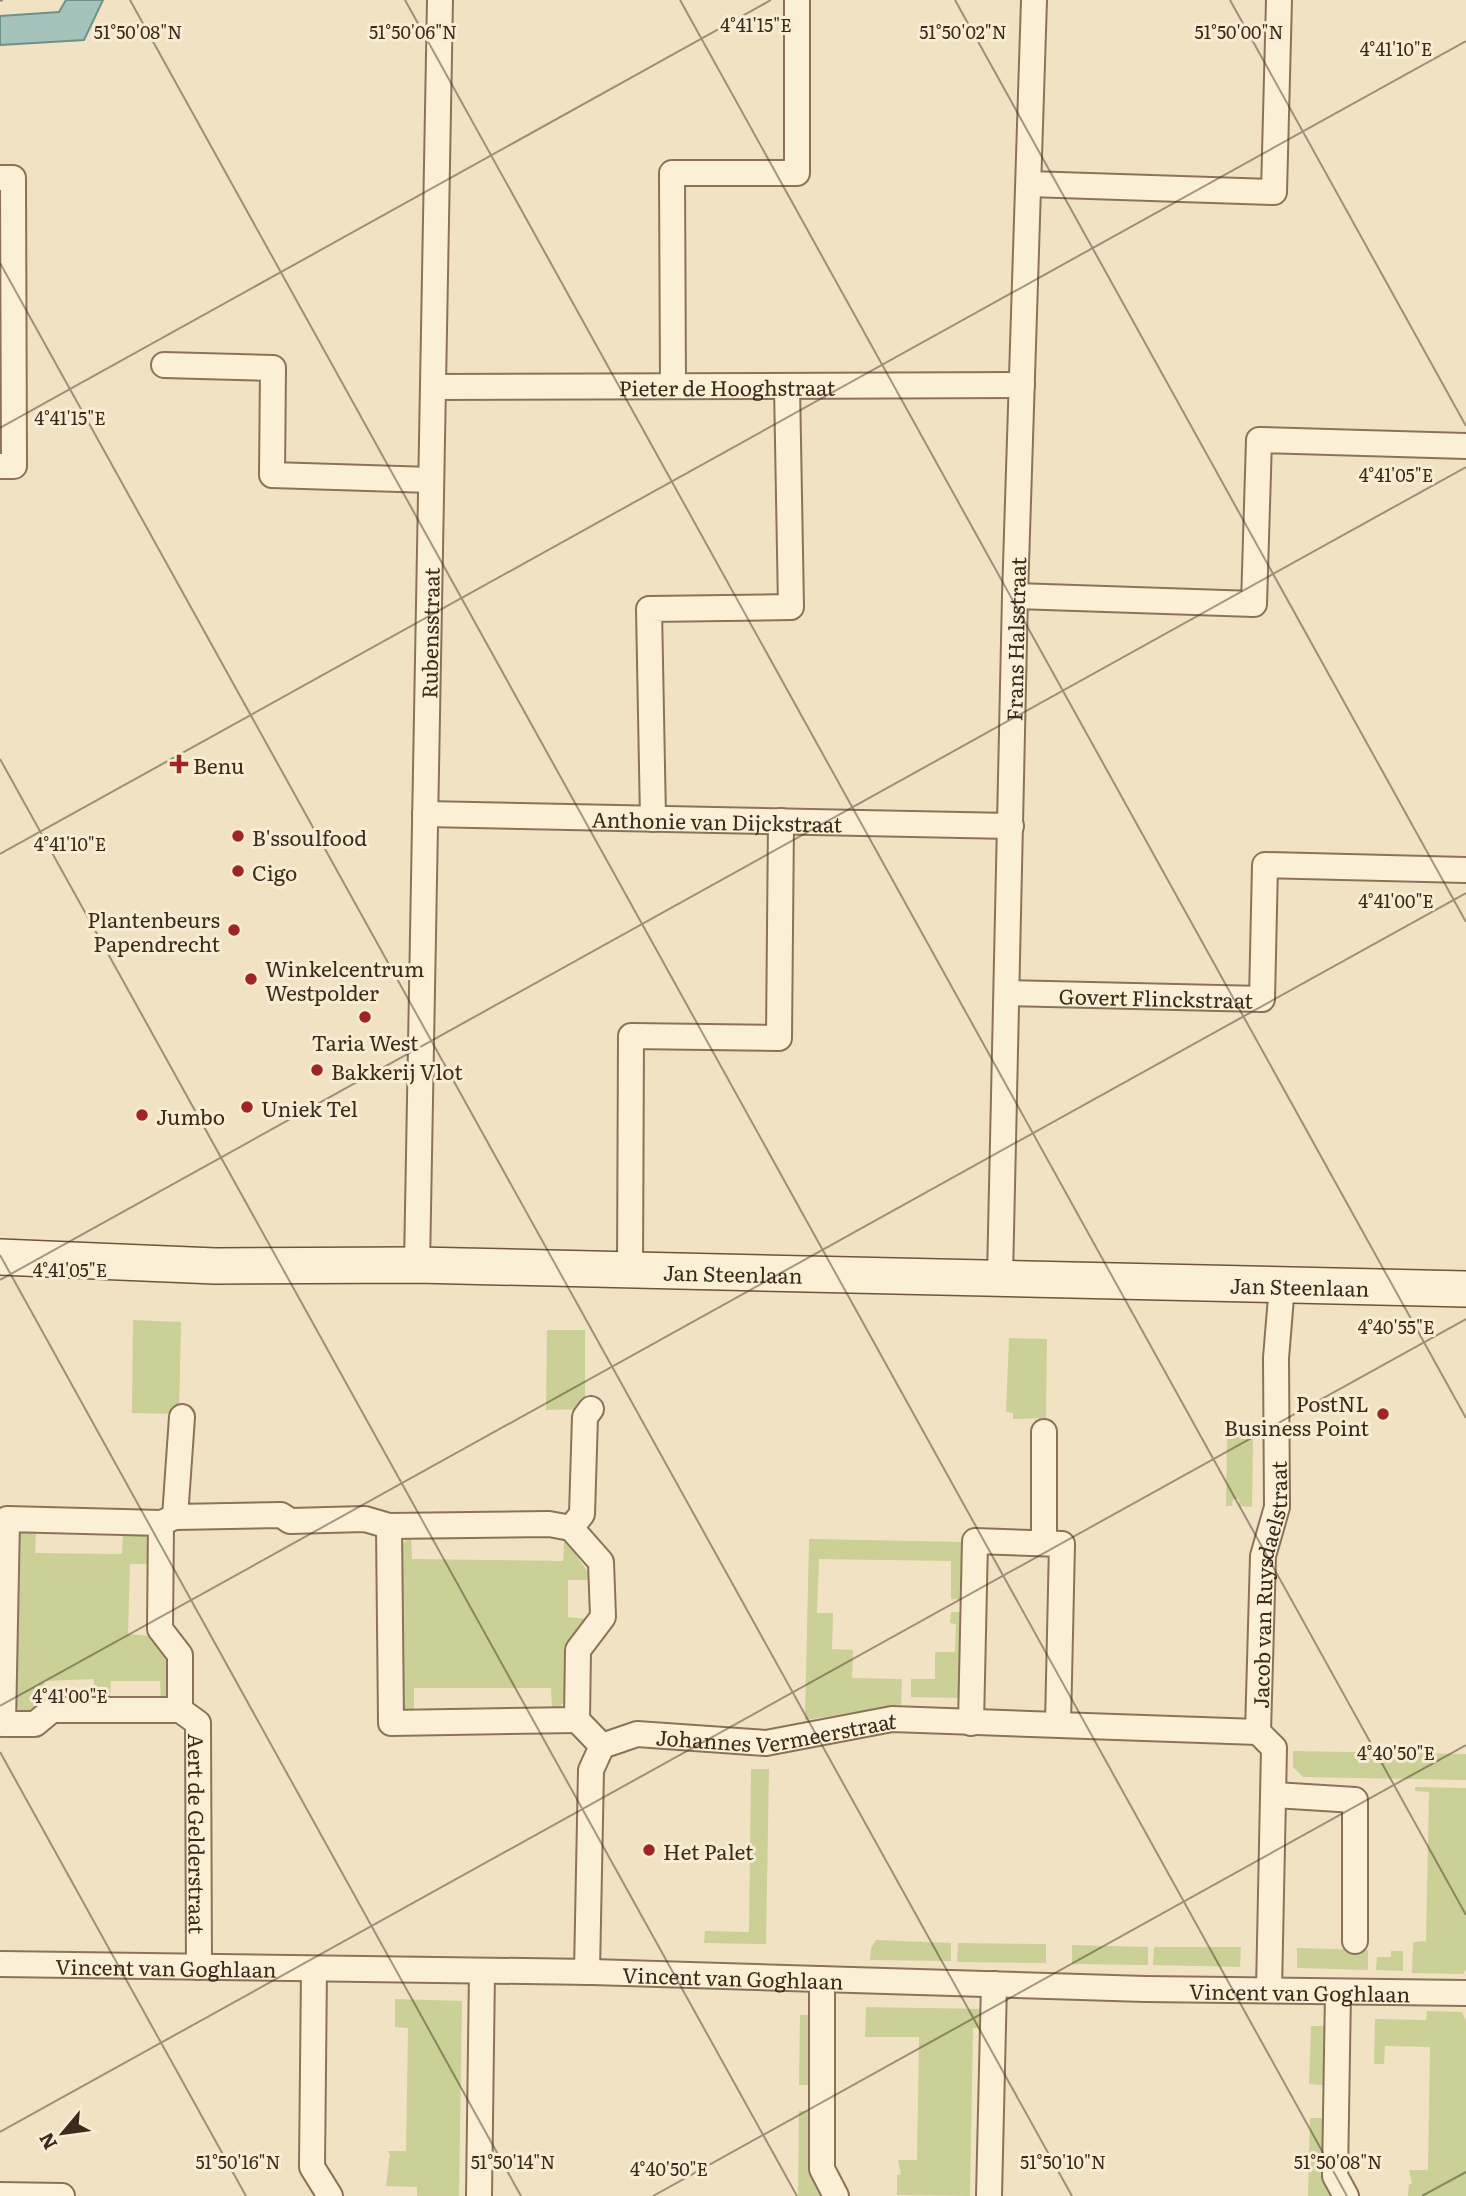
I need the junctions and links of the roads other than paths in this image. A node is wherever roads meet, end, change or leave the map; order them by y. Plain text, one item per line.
1 (440, 0) edge
2 (797, 0) edge
3 (1034, 0) edge
4 (1279, 0) edge
5 (0, 178) edge
6 (1029, 184) junction
7 (7, 293) edge
8 (164, 365) dead end
9 (1022, 385) junction
10 (673, 386) junction
11 (787, 386) junction
12 (433, 387) junction
13 (1466, 446) edge
14 (0, 466) edge
15 (431, 480) junction
16 (1016, 596) junction
17 (425, 814) junction
18 (653, 818) junction
19 (781, 821) junction
20 (1011, 826) junction
21 (1466, 870) edge
22 (1007, 993) junction
23 (15, 1250) edge
24 (417, 1265) junction
25 (630, 1270) junction
26 (1000, 1278) junction
27 (1282, 1285) junction
28 (1466, 1289) edge
29 (591, 1409) dead end
30 (182, 1417) dead end
31 (1044, 1432) dead end
32 (168, 1520) junction
33 (389, 1527) junction
34 (571, 1528) junction
35 (1044, 1544) junction
36 (180, 1710) junction
37 (577, 1720) junction
38 (971, 1723) junction
39 (1, 1724) edge
40 (1058, 1724) junction
41 (1258, 1731) junction
42 (602, 1746) junction
43 (1275, 1795) junction
44 (1354, 1941) dead end
45 (0, 1964) edge
46 (199, 1967) junction
47 (314, 1970) junction
48 (482, 1971) junction
49 (587, 1972) junction
50 (822, 1979) junction
51 (994, 1984) junction
52 (1269, 1990) junction
53 (1338, 1992) junction
54 (1466, 1993) edge
55 (0, 2195) edge
56 (62, 2196) edge
57 (330, 2196) edge
58 (479, 2196) edge
59 (836, 2196) edge
60 (989, 2196) edge
61 (1346, 2196) edge

1 - 12 street, Rubensstraat
2 - 10 street
3 - 6 street, Frans Halsstraat
4 - 6 street
5 - 7 street
6 - 9 street, Frans Halsstraat
7 - 14 street
8 - 15 street
9 - 11 street, Pieter de Hooghstraat
9 - 16 street, Frans Halsstraat
10 - 11 street, Pieter de Hooghstraat
10 - 12 street, Pieter de Hooghstraat
11 - 18 street
12 - 15 street, Rubensstraat
13 - 16 street
15 - 17 street, Rubensstraat
16 - 20 street, Frans Halsstraat
17 - 18 street, Anthonie van Dijckstraat
17 - 24 street, Rubensstraat
18 - 19 street, Anthonie van Dijckstraat
19 - 20 street, Anthonie van Dijckstraat
19 - 25 street
20 - 22 street, Frans Halsstraat
21 - 22 street, Govert Flinckstraat
22 - 26 street, Frans Halsstraat
23 - 24 street, Jan Steenlaan
24 - 25 street, Jan Steenlaan
25 - 26 street, Jan Steenlaan
26 - 27 street, Jan Steenlaan
27 - 28 street, Jan Steenlaan
27 - 41 street, Jacob van Ruysdaelstraat
29 - 34 street
30 - 32 street
31 - 35 street
32 - 33 street
32 - 36 street, Aert de Gelderstraat
32 - 39 street, Aert de Gelderstraat
33 - 34 street
33 - 37 street
34 - 37 street
35 - 38 street
35 - 40 street
36 - 39 street, Aert de Gelderstraat
36 - 46 street, Aert de Gelderstraat
37 - 42 street
38 - 40 street, Johannes Vermeerstraat
38 - 42 street, Johannes Vermeerstraat
40 - 41 street, Johannes Vermeerstraat
41 - 43 street, Jacob van Ruysdaelstraat
42 - 49 street
43 - 44 street
43 - 52 street, Jacob van Ruysdaelstraat
45 - 46 street, Vincent van Goghlaan
46 - 47 street, Vincent van Goghlaan
47 - 48 street, Vincent van Goghlaan
47 - 57 street
48 - 49 street, Vincent van Goghlaan
48 - 58 street
49 - 50 street, Vincent van Goghlaan
50 - 51 street, Vincent van Goghlaan
50 - 59 street
51 - 52 street, Vincent van Goghlaan
51 - 60 street
52 - 53 street, Vincent van Goghlaan
53 - 54 street, Vincent van Goghlaan
53 - 61 street
55 - 56 street

